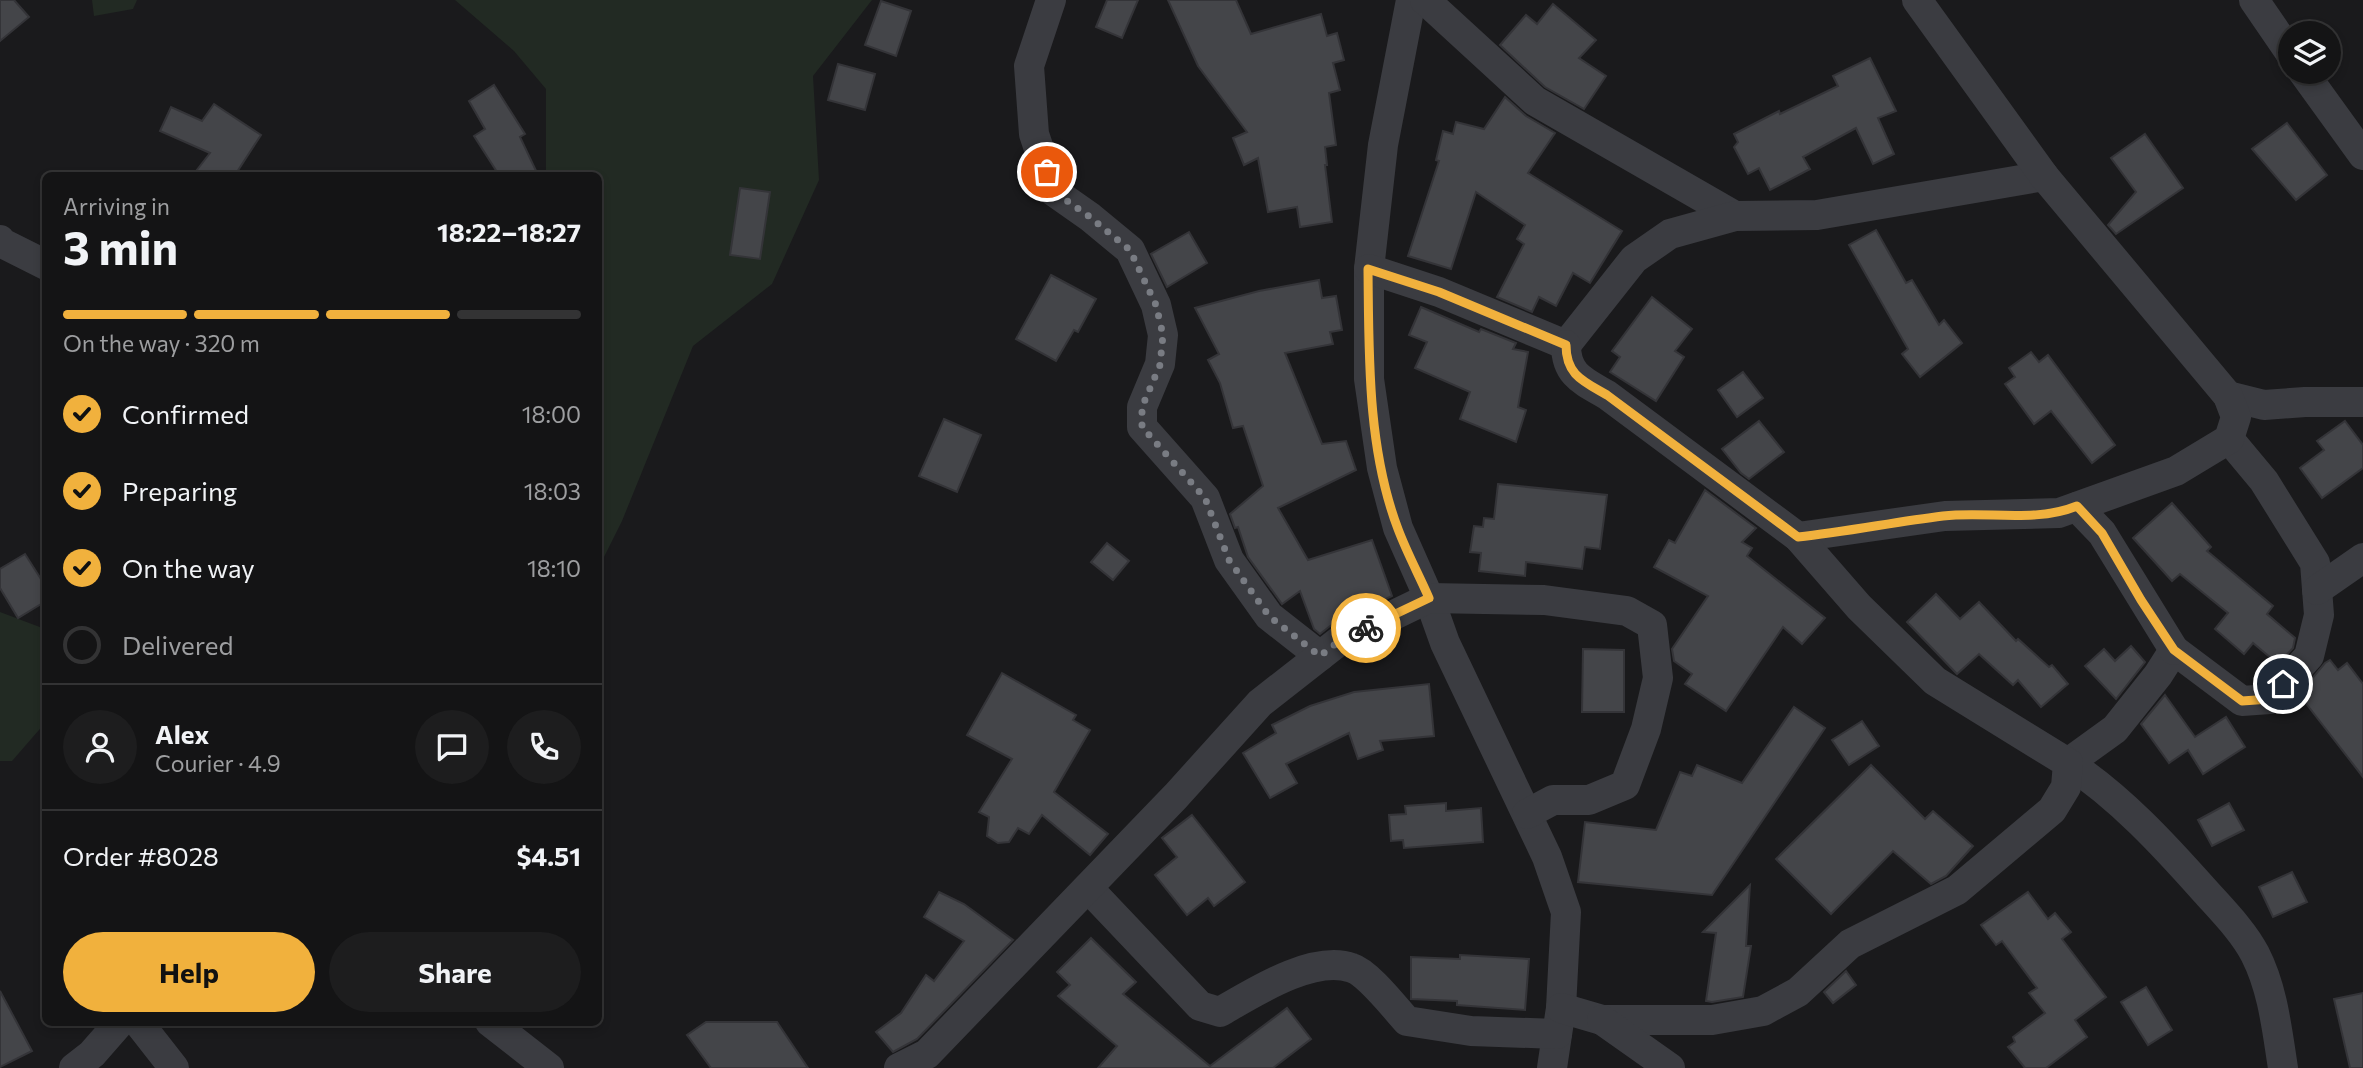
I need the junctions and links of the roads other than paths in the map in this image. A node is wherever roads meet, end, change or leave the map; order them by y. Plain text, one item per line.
1 (1051, 0) edge
2 (1411, 0) edge
3 (1424, 0) edge
4 (1917, 0) edge
5 (2254, 0) edge
6 (2278, 35) edge
7 (2312, 84) edge
8 (2363, 155) edge
9 (2044, 176) junction
10 (1735, 216) junction
11 (0, 240) edge
12 (42, 263) edge
13 (1368, 269) junction
14 (1566, 345) junction
15 (2228, 396) junction
16 (2363, 402) edge
17 (2229, 439) junction
18 (2077, 506) junction
19 (1798, 537) junction
20 (2363, 558) edge
21 (2317, 590) junction
22 (1429, 598) junction
23 (2174, 650) junction
24 (1320, 656) junction
25 (2068, 763) junction
26 (1527, 814) junction
27 (1088, 888) junction
28 (1602, 1020) junction
29 (1559, 1021) junction
30 (116, 1026) edge
31 (141, 1026) edge
32 (496, 1026) edge
33 (74, 1068) edge
34 (174, 1068) edge
35 (549, 1068) edge
36 (899, 1068) edge
37 (1552, 1068) edge
38 (1670, 1068) edge
39 (2283, 1068) edge

1 - 24 street
2 - 13 street
3 - 10 street
4 - 9 street
5 - 6 street
7 - 8 street
9 - 10 street
9 - 15 street
10 - 14 street
11 - 12 street
13 - 14 street
13 - 22 street
14 - 19 street
15 - 16 street
15 - 17 street
17 - 18 street
17 - 21 street
18 - 19 street
18 - 23 street
19 - 25 street
20 - 21 street
21 - 23 street
22 - 24 street
22 - 26 street
22 - 26 street
23 - 25 street
24 - 27 street
25 - 28 street
25 - 39 street
26 - 29 street
27 - 29 street
27 - 36 street
28 - 29 street
28 - 38 street
29 - 37 street
30 - 33 street
31 - 34 street
32 - 35 street

